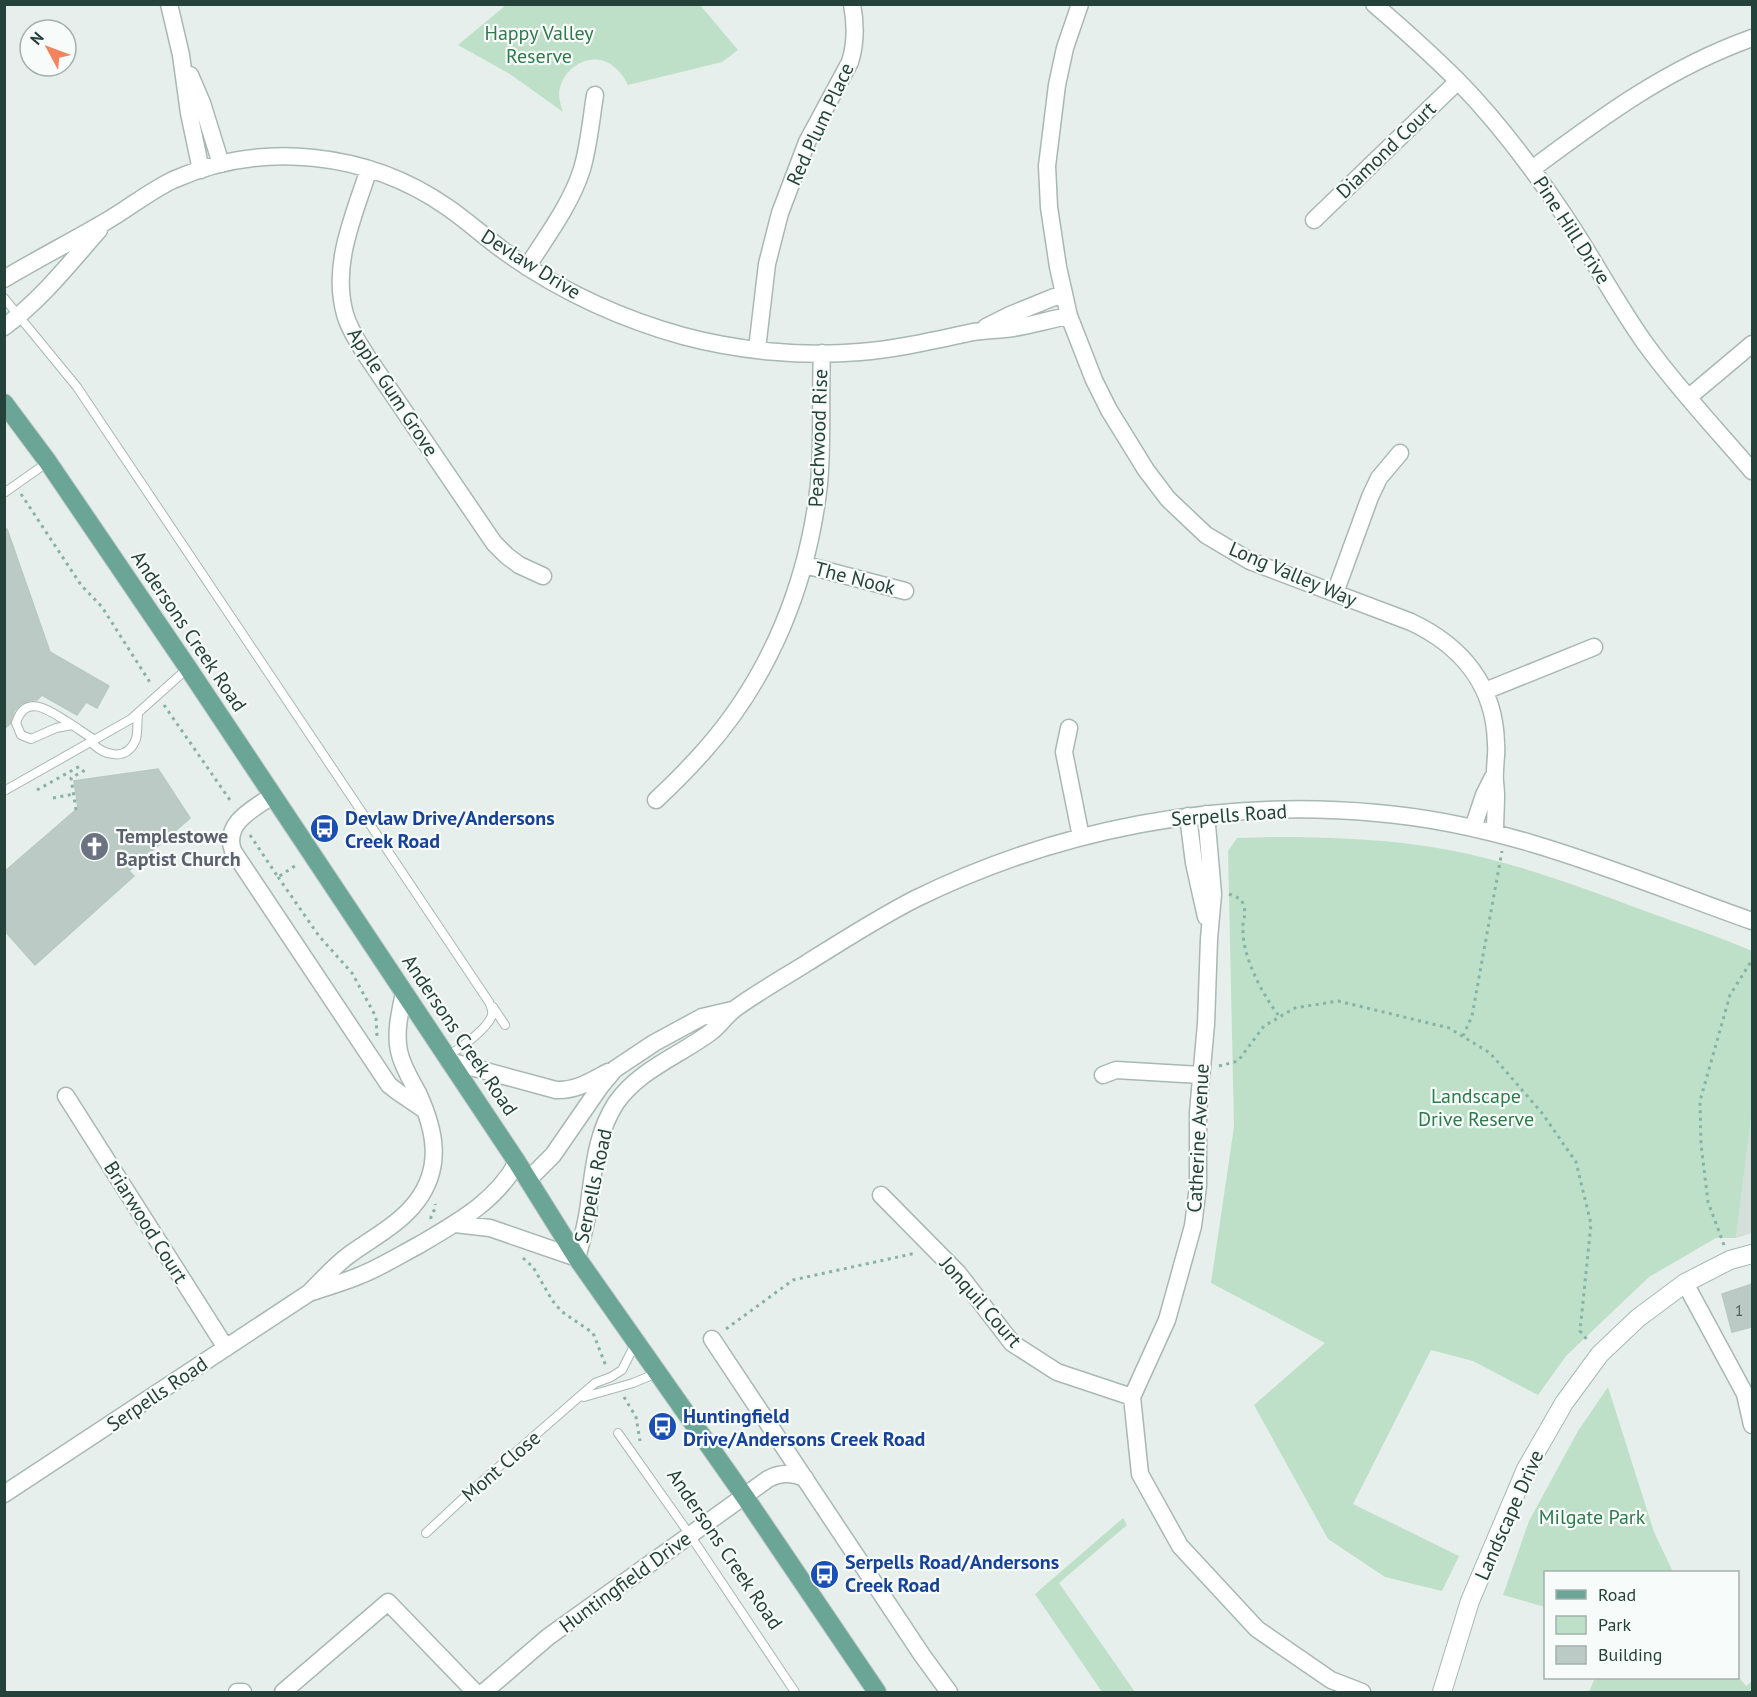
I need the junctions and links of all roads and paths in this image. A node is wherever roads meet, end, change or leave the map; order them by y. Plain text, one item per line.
1 (169, 4) edge
2 (852, 4) edge
3 (1080, 4) edge
4 (1374, 4) edge
5 (1752, 38) edge
6 (181, 55) junction
7 (1458, 81) junction
8 (595, 95) dead end
9 (221, 164) junction
10 (369, 169) junction
11 (1532, 169) junction
12 (201, 170) junction
13 (1314, 220) dead end
14 (108, 221) junction
15 (527, 267) junction
16 (4, 279) edge
17 (1064, 293) junction
18 (4, 298) edge
19 (19, 316) junction
20 (1069, 316) junction
21 (4, 327) edge
22 (977, 331) junction
23 (1752, 344) edge
24 (757, 349) junction
25 (822, 353) junction
26 (1689, 397) junction
27 (4, 403) edge
28 (1400, 453) dead end
29 (48, 462) junction
30 (1752, 471) edge
31 (4, 493) edge
32 (805, 565) junction
33 (543, 576) dead end
34 (905, 591) dead end
35 (1335, 593) junction
36 (1594, 647) dead end
37 (188, 668) junction
38 (1485, 691) junction
39 (138, 714) junction
40 (72, 725) junction
41 (1070, 728) dead end
42 (93, 741) junction
43 (80, 766) dead end
44 (87, 769) dead end
45 (1494, 773) junction
46 (4, 791) edge
47 (33, 792) dead end
48 (74, 794) junction
49 (272, 796) junction
50 (53, 798) dead end
51 (656, 800) dead end
52 (76, 810) dead end
53 (1206, 814) junction
54 (1188, 816) junction
55 (1473, 828) junction
56 (1500, 833) junction
57 (1081, 837) junction
58 (278, 877) dead end
59 (1213, 894) junction
60 (1752, 921) edge
61 (1209, 939) junction
62 (1752, 960) edge
63 (404, 993) junction
64 (489, 1002) junction
65 (733, 1010) junction
66 (1280, 1017) junction
67 (505, 1025) dead end
68 (1463, 1036) junction
69 (645, 1049) junction
70 (447, 1059) junction
71 (373, 1061) junction
72 (626, 1062) junction
73 (656, 1066) junction
74 (1201, 1073) junction
75 (1103, 1075) dead end
76 (66, 1096) dead end
77 (426, 1112) junction
78 (518, 1162) junction
79 (528, 1180) junction
80 (880, 1195) dead end
81 (433, 1200) dead end
82 (455, 1224) junction
83 (433, 1227) dead end
84 (934, 1249) junction
85 (1752, 1254) edge
86 (520, 1257) dead end
87 (577, 1258) junction
88 (1730, 1260) junction
89 (1685, 1283) junction
90 (309, 1293) junction
91 (712, 1339) joint
92 (636, 1341) junction
93 (226, 1348) junction
94 (1600, 1354) junction
95 (658, 1373) junction
96 (611, 1377) junction
97 (617, 1387) junction
98 (1132, 1397) junction
99 (577, 1400) junction
100 (1752, 1425) edge
101 (618, 1432) dead end
102 (632, 1453) junction
103 (805, 1478) junction
104 (4, 1494) edge
105 (745, 1497) junction
106 (426, 1533) dead end
107 (690, 1535) junction
108 (237, 1692) edge
109 (243, 1692) edge
110 (283, 1692) edge
111 (475, 1692) edge
112 (484, 1692) edge
113 (794, 1692) edge
114 (877, 1692) edge
115 (949, 1692) edge
116 (1362, 1692) edge
117 (1442, 1692) edge

1 - 6 street
2 - 24 street, Red Plum Place
3 - 17 street, Long Valley Way
4 - 7 street, Pine Hill Drive
5 - 11 street
6 - 9 street
6 - 12 street
7 - 11 street, Pine Hill Drive
7 - 13 street, Diamond Court
8 - 15 street
9 - 10 street, Devlaw Drive
9 - 12 street, Devlaw Drive
10 - 15 street, Devlaw Drive
10 - 33 street, Apple Gum Grove
11 - 26 street, Pine Hill Drive
12 - 14 street, Devlaw Drive
14 - 16 street, Devlaw Drive
14 - 19 street, Devlaw Drive
15 - 24 street, Devlaw Drive
17 - 20 street, Long Valley Way
17 - 22 street, Devlaw Drive
18 - 19 lane
19 - 21 street, Devlaw Drive
19 - 64 lane
20 - 22 street, Devlaw Drive
20 - 35 street, Long Valley Way
22 - 25 street, Devlaw Drive
23 - 26 street
24 - 25 street, Devlaw Drive
25 - 32 street, Peachwood Rise
26 - 30 street, Pine Hill Drive
27 - 29 main road, Andersons Creek Road
28 - 35 street
29 - 31 lane
29 - 37 main road, Andersons Creek Road
32 - 34 street, The Nook
32 - 51 street, Peachwood Rise
35 - 38 street, Long Valley Way
36 - 38 street
37 - 39 lane
37 - 49 main road, Andersons Creek Road
38 - 45 street, Long Valley Way
39 - 42 lane
39 - 42 lane
40 - 40 lane
40 - 42 lane
41 - 57 street
42 - 46 lane
43 - 47 path
44 - 48 path
45 - 55 street, Long Valley Way
45 - 56 street, Long Valley Way
48 - 50 path
48 - 52 path
49 - 63 main road, Andersons Creek Road
49 - 71 street
53 - 54 street, Serpells Road
53 - 55 street, Serpells Road
53 - 59 street, Catherine Avenue
54 - 57 street, Serpells Road
54 - 61 street, Catherine Avenue
55 - 56 street, Serpells Road
56 - 60 street, Serpells Road
56 - 68 path
57 - 65 street, Serpells Road
58 - 71 path
59 - 61 street, Catherine Avenue
59 - 66 path
61 - 74 street, Catherine Avenue
62 - 88 path
63 - 70 main road, Andersons Creek Road
63 - 77 street, Serpells Road
64 - 67 lane
64 - 70 lane
65 - 69 street, Serpells Road
65 - 73 street, Serpells Road
66 - 68 path
66 - 74 path
68 - 94 path
69 - 72 street, Serpells Road
69 - 73 street
70 - 72 street, Serpells Road
70 - 78 main road, Andersons Creek Road
71 - 77 street
72 - 79 street, Serpells Road
73 - 87 street, Serpells Road
74 - 75 street
74 - 98 street, Catherine Avenue
76 - 93 street, Briarwood Court
77 - 90 street, Serpells Road
78 - 79 main road, Andersons Creek Road
78 - 82 street, Serpells Road
79 - 87 main road, Andersons Creek Road
80 - 84 street, Jonquil Court
81 - 83 path
82 - 87 street, Serpells Road
82 - 90 street, Serpells Road
84 - 91 path
84 - 98 street, Jonquil Court
85 - 88 street, Landscape Drive
86 - 96 path
87 - 92 main road, Andersons Creek Road
88 - 89 street, Landscape Drive
89 - 94 street, Landscape Drive
89 - 100 street
90 - 93 street, Serpells Road
91 - 103 street
92 - 95 main road, Andersons Creek Road
92 - 96 lane, Mont Close
93 - 104 street, Serpells Road
94 - 117 street, Landscape Drive
95 - 97 lane, Mont Close
95 - 105 main road, Andersons Creek Road
96 - 99 lane, Mont Close
97 - 99 lane, Mont Close
97 - 102 path
98 - 116 street
99 - 106 lane, Mont Close
101 - 102 lane, Andersons Creek Road
102 - 107 lane, Andersons Creek Road
103 - 105 street, Huntingfield Drive
103 - 115 street
105 - 107 street, Huntingfield Drive
105 - 114 main road, Andersons Creek Road
107 - 112 street, Huntingfield Drive
107 - 113 lane, Andersons Creek Road
108 - 109 street
110 - 111 street

